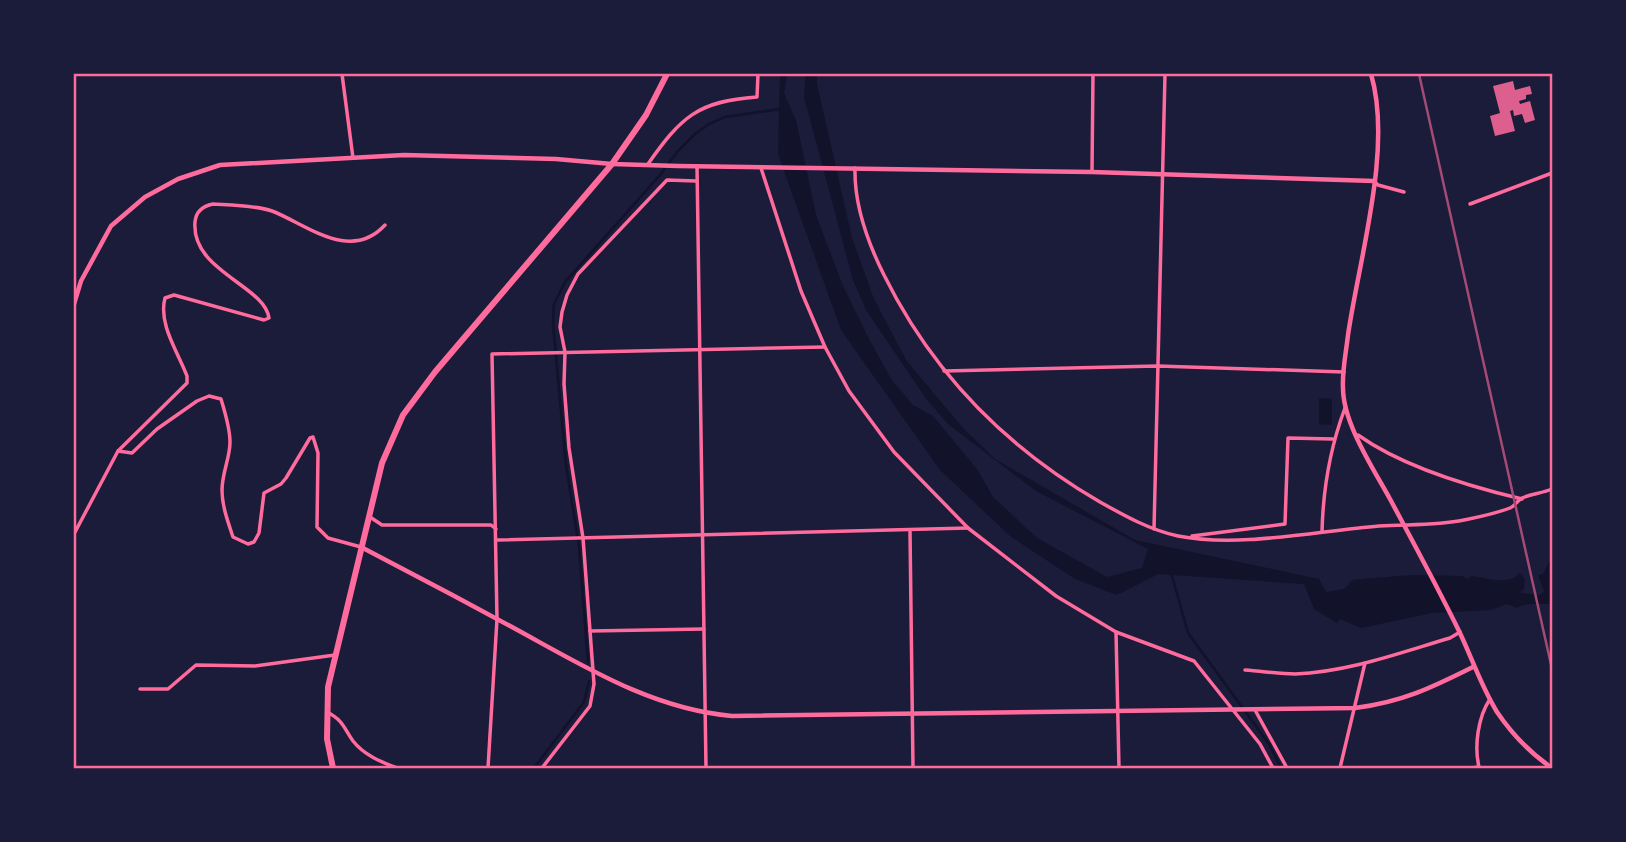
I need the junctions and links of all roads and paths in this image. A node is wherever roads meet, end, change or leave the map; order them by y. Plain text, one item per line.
1 (342, 74) edge
2 (667, 74) edge
3 (758, 74) edge
4 (1093, 74) edge
5 (1165, 74) edge
6 (1371, 74) edge
7 (353, 158) junction
8 (612, 164) junction
9 (648, 164) junction
10 (697, 166) junction
11 (764, 167) junction
12 (855, 168) junction
13 (1091, 173) junction
14 (1552, 173) edge
15 (1164, 174) junction
16 (696, 181) junction
17 (1374, 181) junction
18 (1404, 192) dead end
19 (1470, 204) dead end
20 (385, 225) dead end
21 (74, 304) edge
22 (825, 347) junction
23 (699, 350) junction
24 (564, 352) junction
25 (1158, 366) junction
26 (944, 371) junction
27 (1343, 372) junction
28 (1345, 408) junction
29 (1357, 435) junction
30 (1334, 439) junction
31 (118, 451) junction
32 (1552, 489) edge
33 (1521, 499) junction
34 (368, 515) junction
35 (1403, 525) junction
36 (968, 528) junction
37 (496, 529) junction
38 (1154, 529) junction
39 (910, 531) junction
40 (1322, 532) junction
41 (74, 534) edge
42 (702, 536) junction
43 (1185, 537) junction
44 (582, 538) junction
45 (496, 540) junction
46 (361, 547) junction
47 (497, 619) junction
48 (704, 629) junction
49 (590, 631) junction
50 (1116, 632) junction
51 (1460, 632) junction
52 (335, 655) junction
53 (1365, 663) junction
54 (1473, 667) junction
55 (1245, 670) dead end
56 (593, 671) junction
57 (140, 689) dead end
58 (1490, 699) junction
59 (1252, 708) junction
60 (1355, 708) junction
61 (1234, 709) junction
62 (1118, 710) junction
63 (327, 712) junction
64 (705, 714) junction
65 (912, 714) junction
66 (333, 768) edge
67 (397, 768) edge
68 (488, 768) edge
69 (541, 768) edge
70 (706, 768) edge
71 (913, 768) edge
72 (1119, 768) edge
73 (1273, 768) edge
74 (1287, 768) edge
75 (1340, 768) edge
76 (1471, 768) edge
77 (1552, 768) edge

1 - 7 street
2 - 8 highway
3 - 9 street
4 - 13 street
5 - 15 street
6 - 17 street
7 - 8 street
7 - 21 street
8 - 9 street
8 - 34 highway
9 - 10 street
10 - 11 street
10 - 16 street
11 - 12 street
11 - 22 street
12 - 13 street
12 - 26 street
13 - 15 street
14 - 19 street
15 - 17 street
15 - 25 street
16 - 23 street
16 - 24 street
17 - 18 street
17 - 27 street
20 - 31 street
22 - 23 street
22 - 36 street
23 - 24 street
23 - 42 street
24 - 37 street
24 - 44 street
25 - 26 street
25 - 27 street
25 - 38 street
26 - 38 street
27 - 28 street
28 - 29 street
28 - 30 street
29 - 33 street
29 - 35 street
30 - 40 street
30 - 43 street
31 - 41 street
31 - 46 street
32 - 33 street
33 - 35 street
34 - 37 street
34 - 46 highway
35 - 40 street
35 - 51 street
36 - 39 street
36 - 50 street
37 - 45 street
38 - 43 street
39 - 42 street
39 - 65 street
40 - 43 street
42 - 44 street
42 - 48 street
44 - 45 street
44 - 49 street
45 - 47 street
46 - 47 street
46 - 52 highway
47 - 56 street
47 - 68 street
48 - 49 street
48 - 64 street
49 - 56 street
50 - 61 street
50 - 62 street
51 - 53 street
51 - 54 street
52 - 57 street
52 - 63 highway
53 - 55 street
53 - 60 street
54 - 58 street
54 - 60 street
56 - 64 street
56 - 69 street
58 - 76 street
58 - 77 street
59 - 60 street
59 - 61 street
59 - 74 street
60 - 75 street
61 - 62 street
61 - 73 street
62 - 65 street
62 - 72 street
63 - 66 highway
63 - 67 street
64 - 65 street
64 - 70 street
65 - 71 street

